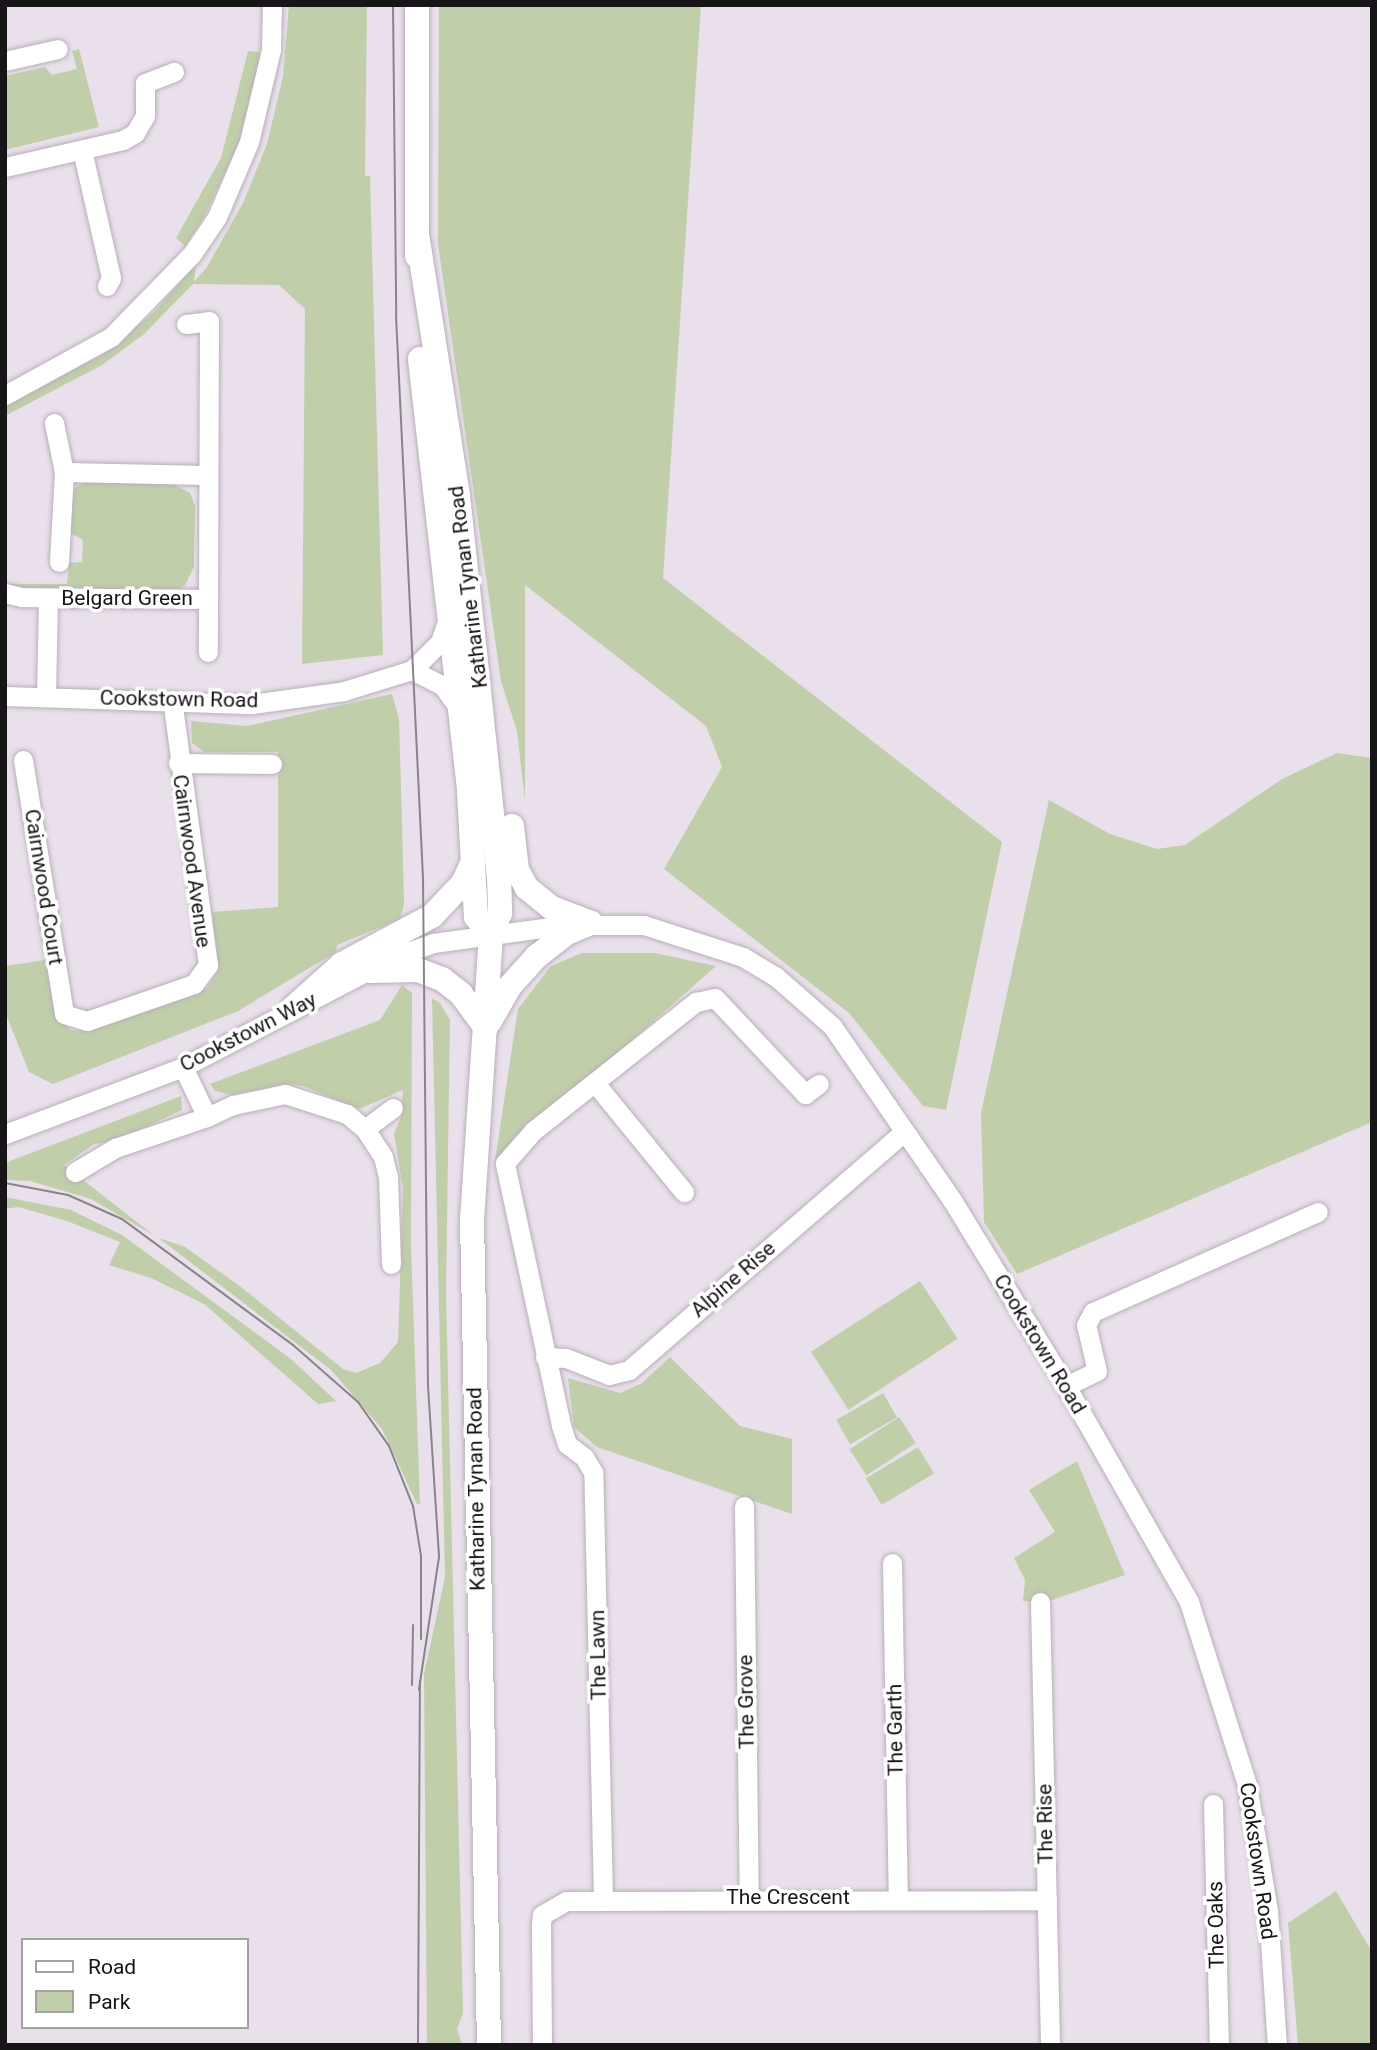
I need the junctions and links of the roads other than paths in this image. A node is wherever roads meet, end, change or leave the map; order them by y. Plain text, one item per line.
1 (272, 5) edge
2 (417, 5) edge
3 (58, 49) dead end
4 (5, 61) edge
5 (174, 72) dead end
6 (82, 150) junction
7 (5, 167) edge
8 (418, 240) junction
9 (107, 286) dead end
10 (186, 324) dead end
11 (5, 395) edge
12 (54, 424) dead end
13 (64, 472) junction
14 (208, 475) junction
15 (59, 562) dead end
16 (5, 593) edge
17 (48, 598) junction
18 (206, 599) junction
19 (448, 620) junction
20 (208, 652) dead end
21 (412, 670) junction
22 (46, 695) junction
23 (5, 696) edge
24 (172, 700) junction
25 (471, 706) junction
26 (23, 760) dead end
27 (178, 763) junction
28 (272, 764) dead end
29 (474, 858) junction
30 (591, 923) junction
31 (491, 934) junction
32 (372, 971) junction
33 (293, 1008) junction
34 (64, 1014) joint
35 (486, 1028) junction
36 (183, 1067) junction
37 (595, 1083) junction
38 (819, 1084) dead end
39 (393, 1108) dead end
40 (207, 1117) junction
41 (365, 1129) junction
42 (904, 1132) junction
43 (5, 1135) edge
44 (75, 1172) dead end
45 (684, 1192) dead end
46 (1318, 1212) dead end
47 (391, 1264) dead end
48 (545, 1357) junction
49 (1066, 1386) junction
50 (744, 1506) dead end
51 (892, 1563) dead end
52 (1040, 1602) dead end
53 (1213, 1804) dead end
54 (749, 1897) junction
55 (603, 1898) junction
56 (898, 1898) junction
57 (1047, 1900) junction
58 (489, 2045) edge
59 (542, 2045) edge
60 (1050, 2045) edge
61 (1219, 2045) edge
62 (1277, 2045) edge

1 - 11 street
2 - 8 main road, Katharine Tynan Road
3 - 4 street
5 - 6 street
6 - 7 street
6 - 9 street
8 - 19 main road, Katharine Tynan Road
8 - 25 main road, Katharine Tynan Road
10 - 14 street, Belgard Green
12 - 13 street, Belgard Green
13 - 14 street
13 - 15 street, Belgard Green
14 - 18 street, Belgard Green
16 - 17 street, Belgard Green
17 - 18 street, Belgard Green
17 - 22 street, Belgard Green
18 - 20 street, Belgard Green
19 - 21 street, Katharine Tynan Road
19 - 25 main road, Katharine Tynan Road
21 - 24 street, Cookstown Road
21 - 25 street
22 - 23 street, Cookstown Road
22 - 24 street, Cookstown Road
24 - 27 street, Cairnwood Avenue
25 - 29 main road, Katharine Tynan Road
25 - 30 main road
25 - 31 main road, Katharine Tynan Road
26 - 34 street, Cairnwood Court
27 - 28 street, Cairnwood Avenue
27 - 34 street, Cairnwood Avenue
29 - 31 main road, Katharine Tynan Road
29 - 33 main road
30 - 31 street, Cookstown Road
30 - 35 main road
30 - 42 street, Cookstown Road
31 - 32 street, Cookstown Way
31 - 35 main road, Katharine Tynan Road
32 - 33 street, Cookstown Way
32 - 35 main road
33 - 36 street, Cookstown Way
35 - 58 main road, Katharine Tynan Road
36 - 40 street
36 - 43 street, Cookstown Way
37 - 38 street
37 - 45 street
37 - 48 street
39 - 41 street
40 - 41 street
40 - 44 street
41 - 47 street
42 - 48 street, Alpine Rise
42 - 49 street, Cookstown Road
46 - 49 street
48 - 55 street, The Lawn
49 - 62 street, Cookstown Road
50 - 54 street, The Grove
51 - 56 street, The Garth
52 - 57 street, The Rise
53 - 61 street, The Oaks
54 - 55 street, The Crescent
54 - 56 street, The Crescent
55 - 59 street, The Crescent
56 - 57 street, The Crescent
57 - 60 street, The Rise

